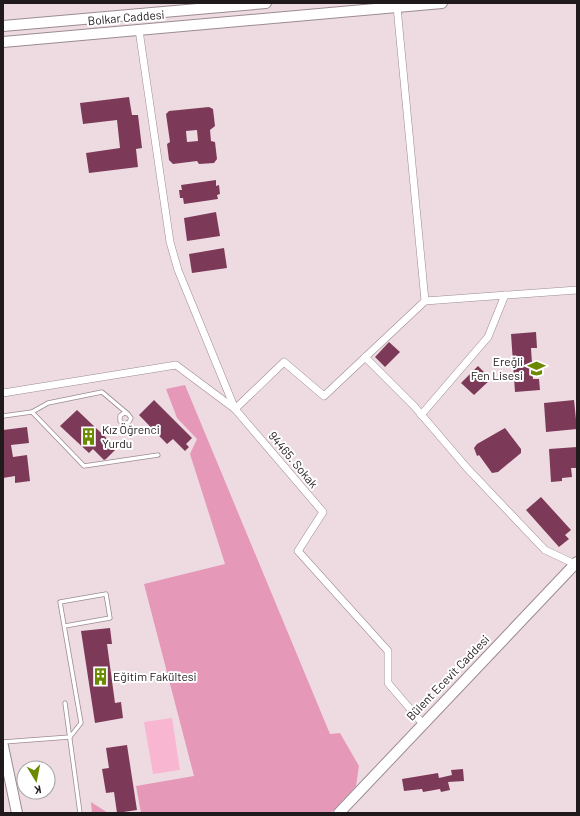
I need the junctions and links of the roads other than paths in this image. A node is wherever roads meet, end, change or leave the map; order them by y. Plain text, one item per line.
1 (266, 3) edge
2 (442, 3) edge
3 (194, 6) edge
4 (397, 7) junction
5 (3, 26) edge
6 (139, 30) junction
7 (3, 42) edge
8 (577, 290) edge
9 (505, 295) junction
10 (425, 302) junction
11 (365, 356) junction
12 (3, 393) edge
13 (235, 409) junction
14 (32, 412) junction
15 (128, 414) dead end
16 (421, 415) junction
17 (3, 416) edge
18 (158, 455) dead end
19 (576, 563) edge
20 (65, 626) junction
21 (65, 703) dead end
22 (423, 724) junction
23 (70, 737) junction
24 (3, 742) edge
25 (3, 746) edge
26 (17, 813) edge
27 (80, 813) edge
28 (339, 813) edge

1 - 3 main road, Bolkar Caddesi
2 - 4 main road, Bolkar Caddesi
3 - 5 main road, Bolkar Caddesi
4 - 6 main road, Bolkar Caddesi
4 - 10 street
6 - 7 main road, Bolkar Caddesi
6 - 13 street
8 - 9 street
9 - 10 street
9 - 16 street
10 - 11 street
11 - 13 street
11 - 16 street
12 - 13 street, 94465. Sokak
13 - 22 street, 94465. Sokak
14 - 15 lane
14 - 17 lane
14 - 18 lane
16 - 19 street
19 - 22 main road, Bülent Ecevit Caddesi
20 - 20 lane
20 - 23 lane
21 - 23 lane
22 - 28 main road, Bülent Ecevit Caddesi
23 - 24 lane
23 - 27 lane
25 - 26 main road

